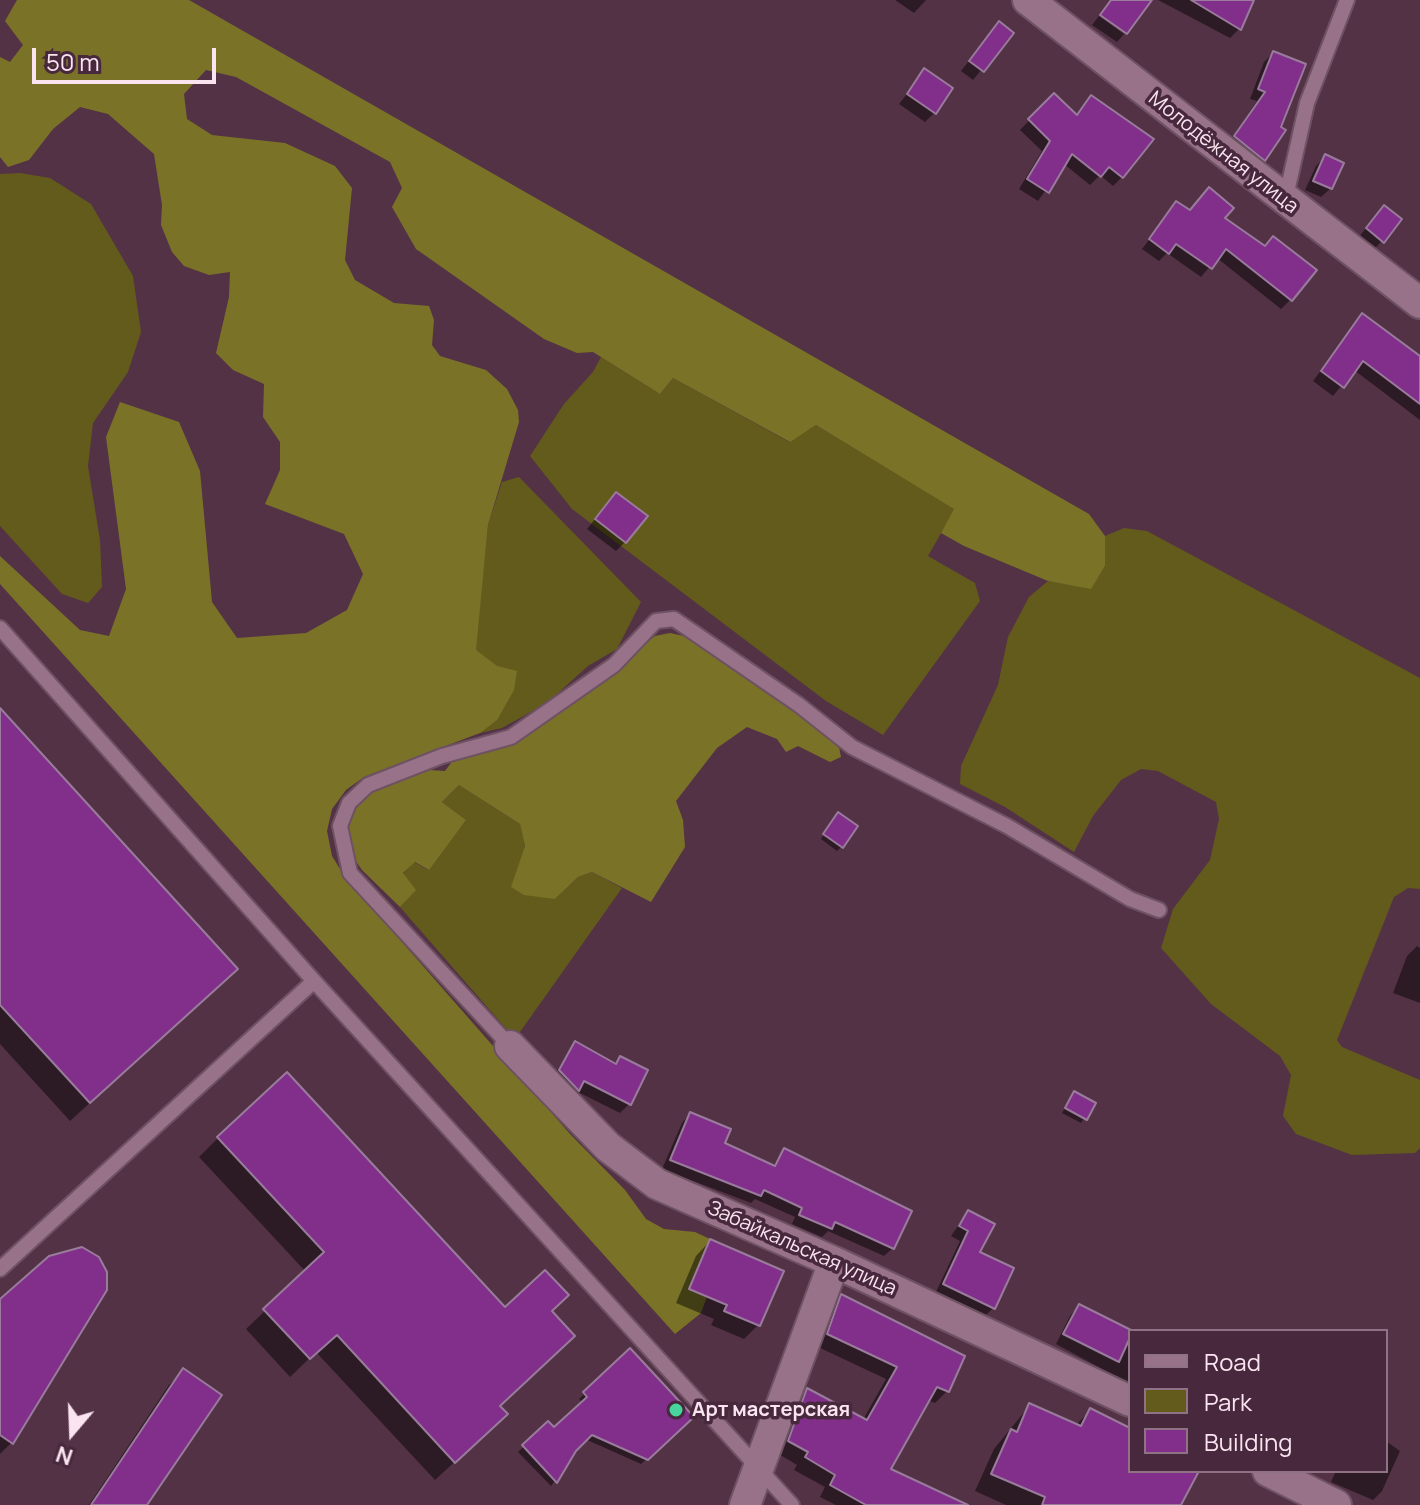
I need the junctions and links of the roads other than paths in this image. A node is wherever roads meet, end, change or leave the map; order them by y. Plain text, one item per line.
1 (1028, 0) edge
2 (1347, 0) edge
3 (1285, 201) junction
4 (1420, 303) edge
5 (0, 628) edge
6 (1159, 910) dead end
7 (314, 981) junction
8 (510, 1046) joint
9 (834, 1262) junction
10 (0, 1269) edge
11 (1128, 1400) edge
12 (758, 1467) junction
13 (1272, 1473) edge
14 (745, 1505) edge
15 (792, 1505) edge
16 (1336, 1505) edge

1 - 3 street, Молодёжная улица
2 - 3 lane
3 - 4 street, Молодёжная улица
5 - 7 lane
6 - 8 lane
7 - 10 lane
7 - 12 lane
8 - 9 street, Забайкальская улица
9 - 11 street, Забайкальская улица
9 - 12 street
12 - 14 street
12 - 15 lane
13 - 16 street

